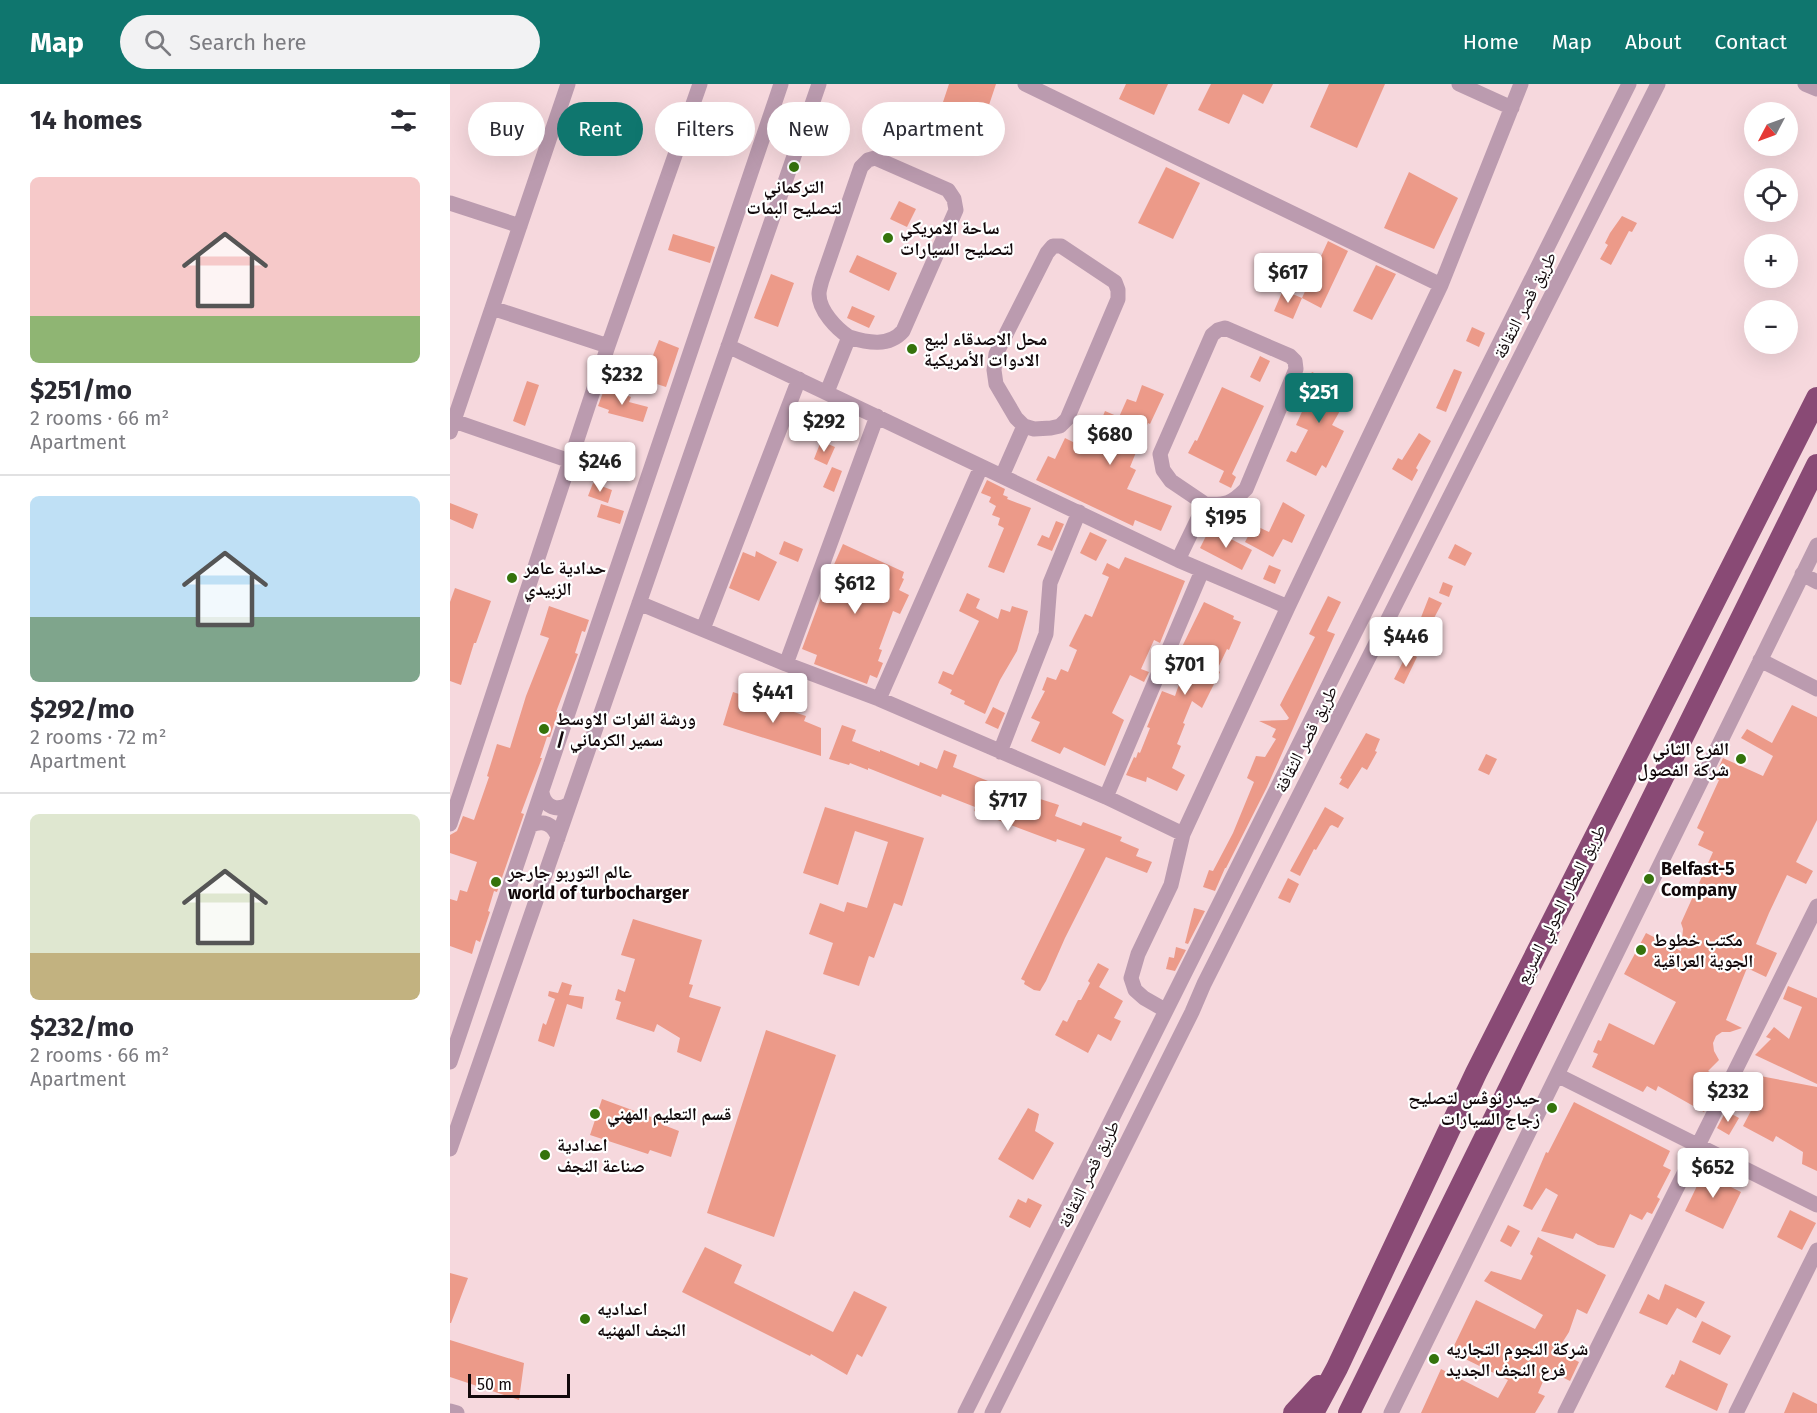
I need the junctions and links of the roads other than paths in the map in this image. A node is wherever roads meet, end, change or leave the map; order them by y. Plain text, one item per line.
1 (568, 84) edge
2 (700, 84) edge
3 (781, 84) edge
4 (819, 84) edge
5 (1025, 84) edge
6 (1458, 84) edge
7 (1521, 84) edge
8 (1629, 84) edge
9 (1658, 84) edge
10 (1805, 84) edge
11 (1817, 89) edge
12 (1512, 108) junction
13 (450, 203) edge
14 (520, 226) junction
15 (1441, 285) junction
16 (492, 308) junction
17 (849, 337) junction
18 (608, 346) junction
19 (728, 346) junction
20 (799, 379) junction
21 (827, 392) junction
22 (1817, 398) edge
23 (877, 416) junction
24 (452, 426) edge
25 (1024, 426) junction
26 (570, 461) junction
27 (1817, 465) edge
28 (981, 467) junction
29 (1002, 476) junction
30 (1205, 504) junction
31 (1079, 512) junction
32 (1817, 545) edge
33 (1178, 560) junction
34 (1202, 571) junction
35 (1802, 574) junction
36 (1817, 582) edge
37 (639, 603) junction
38 (1288, 607) junction
39 (704, 629) junction
40 (1760, 660) junction
41 (786, 664) junction
42 (1817, 689) edge
43 (879, 699) junction
44 (1000, 752) junction
45 (542, 793) junction
46 (454, 795) edge
47 (1106, 797) junction
48 (569, 804) junction
49 (450, 824) edge
50 (530, 826) junction
51 (1183, 834) junction
52 (558, 838) junction
53 (1817, 906) edge
54 (1165, 1010) junction
55 (450, 1062) edge
56 (1476, 1073) junction
57 (1557, 1075) junction
58 (1510, 1090) junction
59 (1445, 1137) junction
60 (1697, 1145) junction
61 (450, 1149) edge
62 (1478, 1154) junction
63 (1817, 1205) edge
64 (1817, 1250) edge
65 (1337, 1368) junction
66 (450, 1411) edge
67 (457, 1413) edge
68 (965, 1413) edge
69 (992, 1413) edge
70 (1294, 1413) edge
71 (1313, 1413) edge
72 (1349, 1413) edge
73 (1391, 1413) edge
74 (1565, 1413) edge
75 (1736, 1413) edge

1 - 14 street
2 - 18 street
3 - 45 street
4 - 19 street
5 - 15 street
6 - 12 street
7 - 12 street
8 - 54 street, طريق قصر الثقافة
9 - 69 street, طريق قصر الثقافة
10 - 11 street
12 - 15 street
13 - 14 street
14 - 16 street
15 - 38 street
16 - 18 street
16 - 24 street
17 - 17 street
17 - 21 street
18 - 26 street
19 - 20 street
19 - 37 street
20 - 21 street
20 - 39 street
21 - 23 street
22 - 56 highway, طريق المطار الحولي السريع
23 - 28 street
23 - 41 street
24 - 26 street
25 - 25 street
25 - 29 street
26 - 46 street
27 - 58 highway, طريق المطار الحولي السريع
28 - 29 street
28 - 43 street
29 - 31 street
30 - 30 street
30 - 33 street
31 - 33 street
31 - 44 street
32 - 35 street
33 - 34 street
34 - 38 street
34 - 47 street
35 - 36 street
35 - 40 street
37 - 39 street
37 - 48 street
38 - 51 street
39 - 41 street
40 - 42 street
40 - 57 street
41 - 43 street
43 - 44 street
44 - 47 street
45 - 48 street
45 - 50 street
46 - 49 street
47 - 51 street
48 - 52 street
50 - 52 street
50 - 55 street
51 - 54 street
52 - 61 street
53 - 60 street
54 - 68 street, طريق قصر الثقافة
56 - 58 highway
56 - 59 highway, طريق المطار الحولي السريع
57 - 60 street
57 - 73 street
58 - 62 highway, طريق المطار الحولي السريع
59 - 62 highway
59 - 65 highway, طريق المطار الحولي السريع
60 - 63 street
60 - 74 street
62 - 72 highway, طريق المطار الحولي السريع
64 - 75 street
65 - 70 highway
65 - 71 highway, طريق المطار الحولي السريع
66 - 67 street

